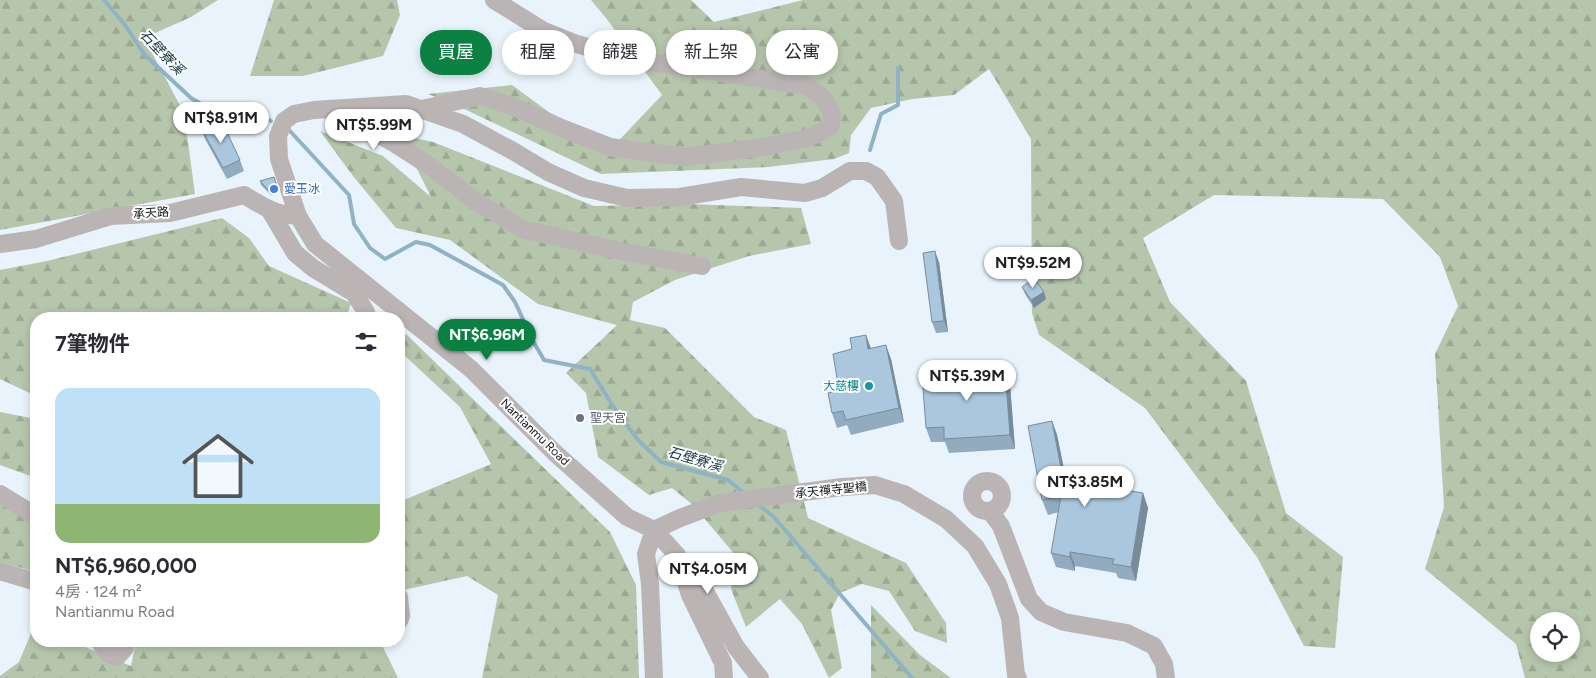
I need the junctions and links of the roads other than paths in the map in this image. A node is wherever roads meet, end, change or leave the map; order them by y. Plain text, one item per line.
1 (494, 0) edge
2 (414, 106) junction
3 (332, 109) junction
4 (392, 142) junction
5 (269, 210) junction
6 (298, 216) junction
7 (899, 241) dead end
8 (0, 244) edge
9 (702, 266) dead end
10 (366, 312) edge
11 (400, 312) edge
12 (405, 316) edge
13 (0, 494) edge
14 (990, 511) dead end
15 (30, 512) edge
16 (654, 530) junction
17 (677, 555) junction
18 (0, 571) edge
19 (30, 580) edge
20 (103, 647) edge
21 (124, 647) edge
22 (654, 678) edge
23 (724, 678) edge
24 (760, 678) edge
25 (1018, 678) edge
26 (1166, 678) edge

1 - 2 street, Nantianmu Road
2 - 3 street, Nantianmu Road
2 - 4 street
2 - 7 street
3 - 4 street
3 - 6 street, Nantianmu Road
4 - 9 street
5 - 6 street, 承天路
5 - 8 street, 承天路
5 - 10 street
6 - 11 street, Nantianmu Road
12 - 16 street, Nantianmu Road
13 - 15 street
14 - 26 street
16 - 17 street, Nantianmu Road
16 - 22 street
16 - 25 street, 承天禪寺聖橋
17 - 23 street, Nantianmu Road
17 - 24 street
18 - 19 street
20 - 21 street

